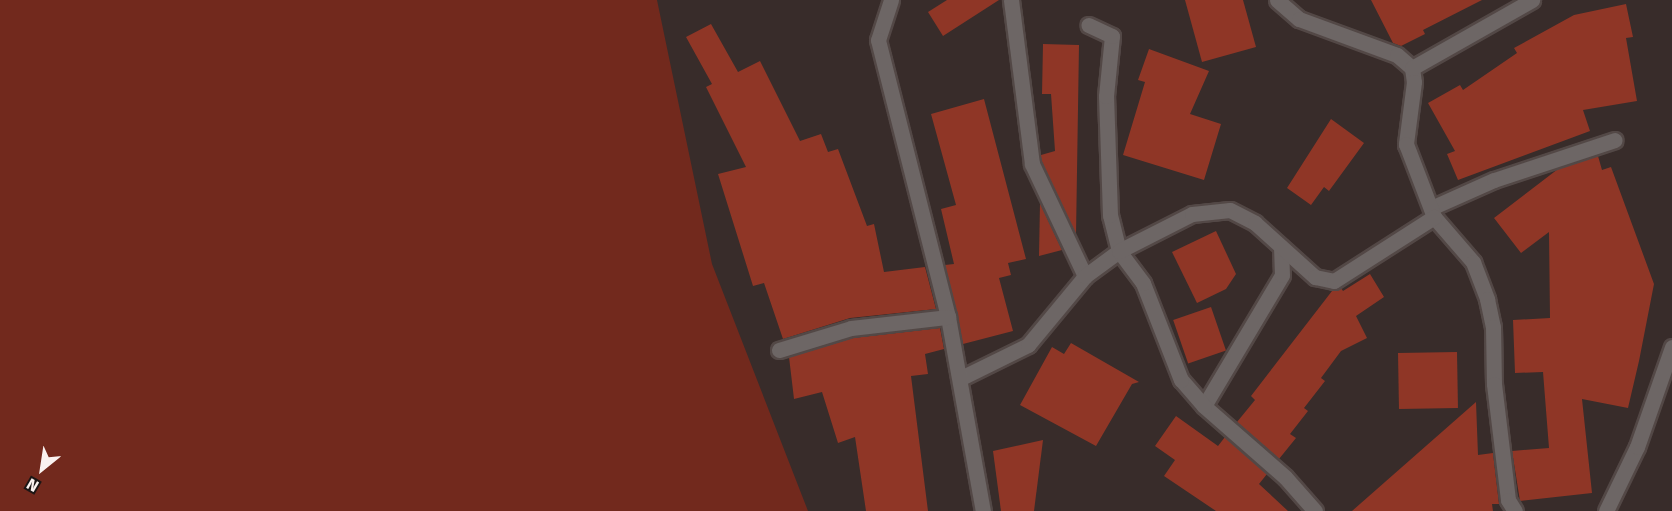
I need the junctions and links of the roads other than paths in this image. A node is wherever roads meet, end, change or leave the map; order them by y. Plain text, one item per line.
1 (891, 0) edge
2 (1011, 0) edge
3 (1277, 0) edge
4 (1532, 0) edge
5 (1088, 25) dead end
6 (1412, 68) junction
7 (1615, 140) dead end
8 (1433, 212) junction
9 (1281, 247) junction
10 (1119, 251) junction
11 (1085, 276) junction
12 (948, 317) junction
13 (1672, 347) edge
14 (779, 350) dead end
15 (962, 378) junction
16 (1204, 406) junction
17 (983, 511) edge
18 (1315, 511) edge
19 (1515, 511) edge
20 (1606, 511) edge

1 - 12 street
2 - 11 street
3 - 6 street
4 - 6 street
5 - 10 street
6 - 8 street
7 - 8 street
8 - 9 street
8 - 19 street
9 - 10 street
9 - 16 street
10 - 11 street
10 - 16 street
11 - 15 street
12 - 14 street
12 - 15 street
13 - 20 street
15 - 17 street
16 - 18 street

